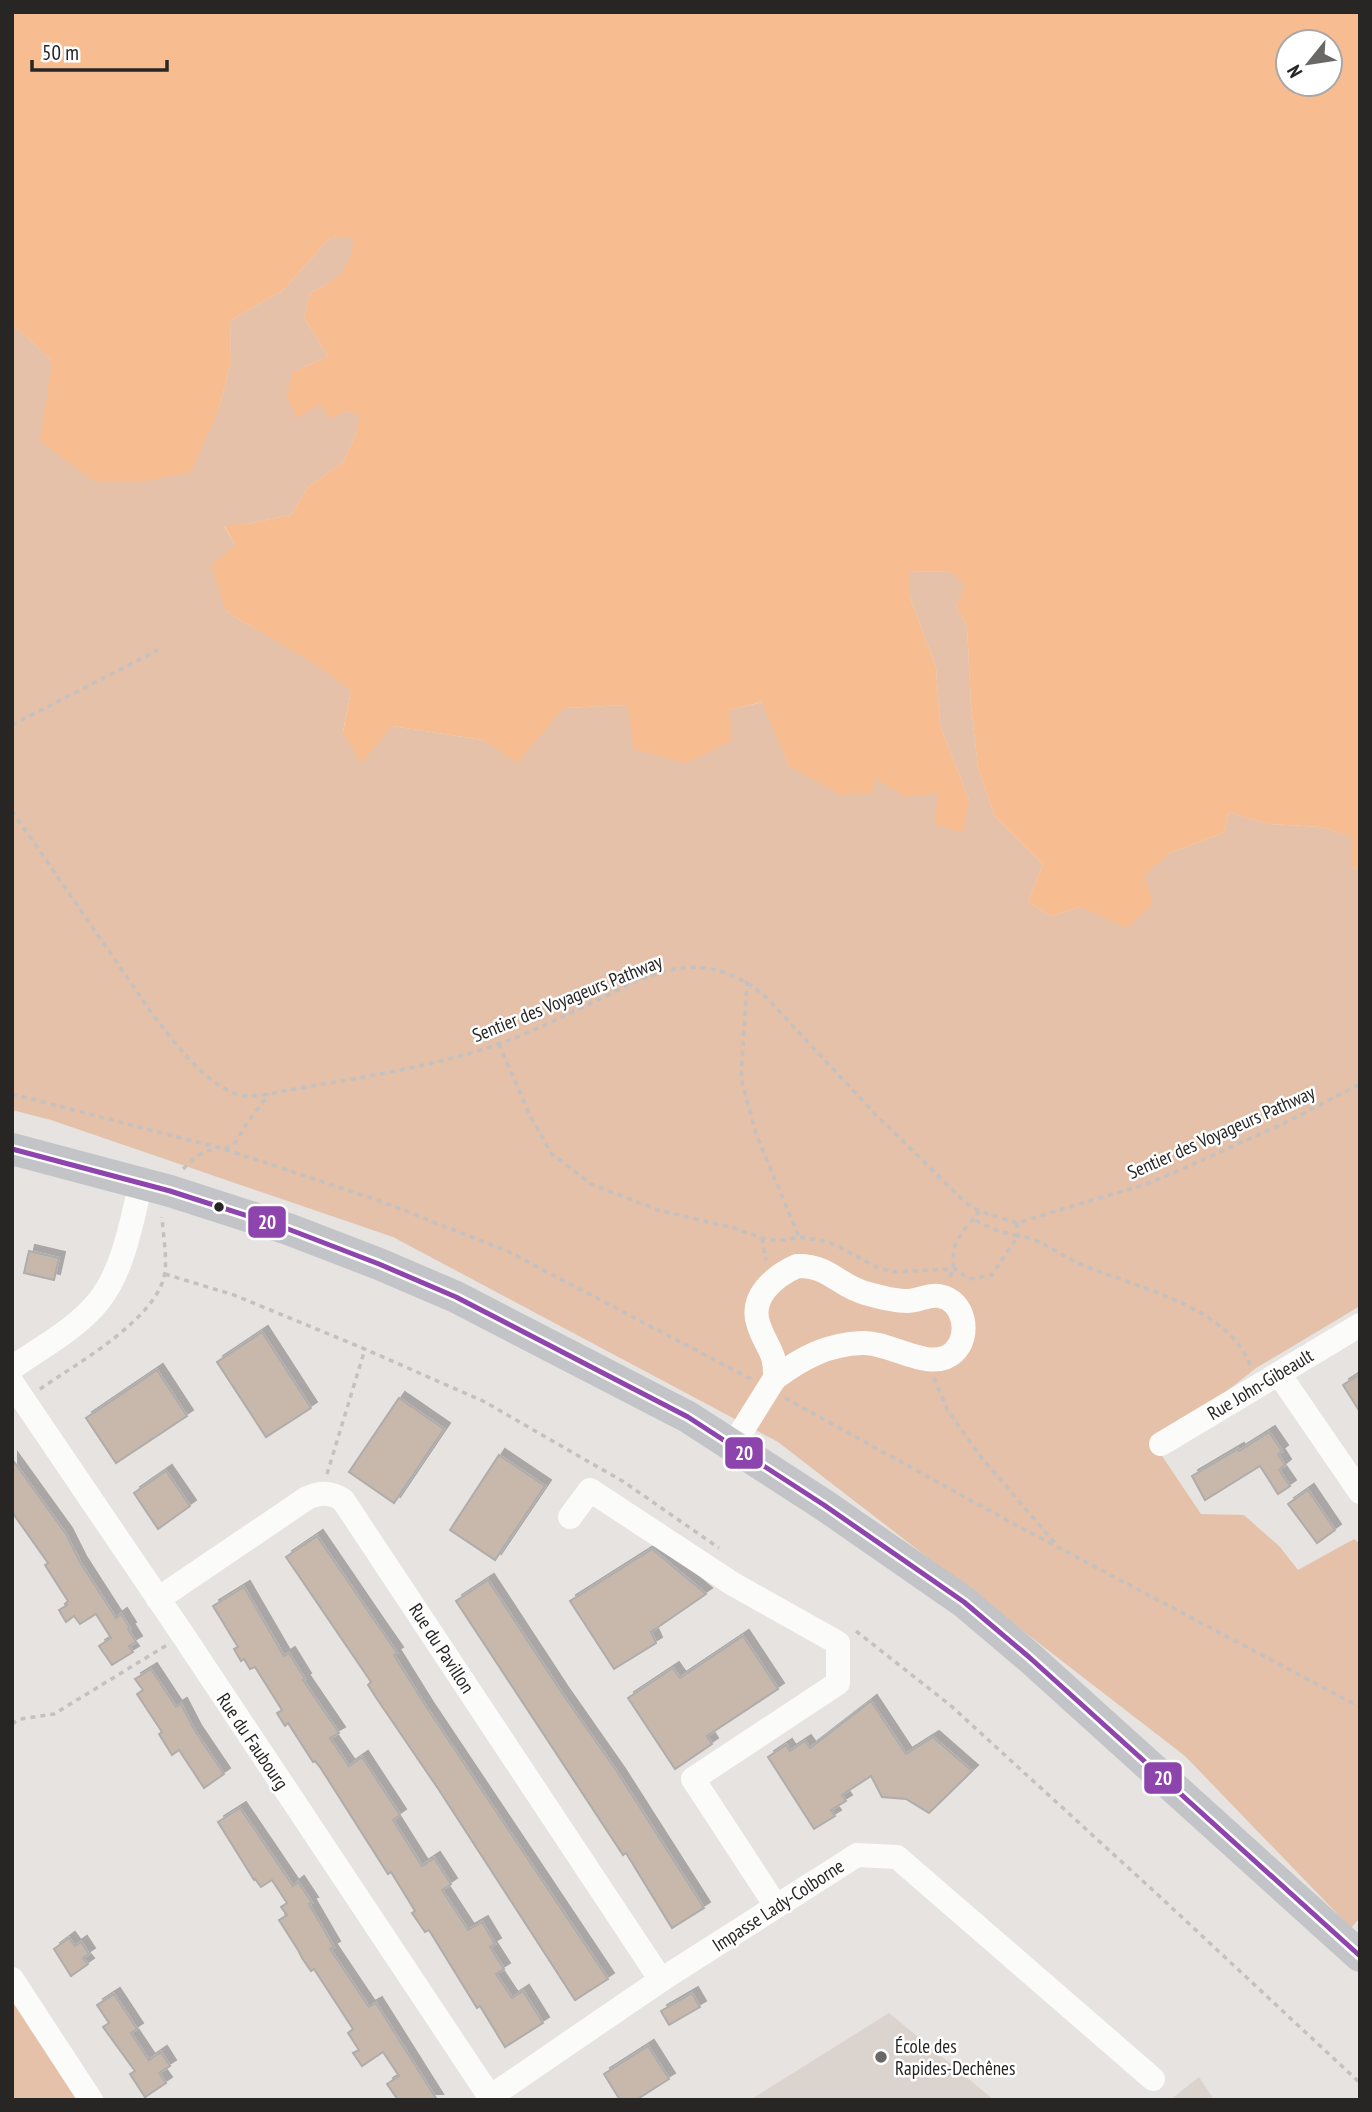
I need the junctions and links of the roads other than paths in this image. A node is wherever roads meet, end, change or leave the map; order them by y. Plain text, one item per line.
1 (12, 1149) edge
2 (141, 1184) junction
3 (1360, 1325) edge
4 (12, 1368) edge
5 (1279, 1374) junction
6 (12, 1383) edge
7 (772, 1384) junction
8 (1161, 1444) dead end
9 (733, 1445) junction
10 (1360, 1492) edge
11 (570, 1517) dead end
12 (159, 1599) junction
13 (776, 1906) junction
14 (1303, 1906) junction
15 (1360, 1956) edge
16 (1360, 1964) edge
17 (12, 1979) edge
18 (661, 1980) junction
19 (1153, 2078) dead end
20 (491, 2098) edge
21 (91, 2100) edge

1 - 2 main road
2 - 4 street
2 - 9 main road
3 - 5 street, Rue John-Gibeault
5 - 8 street, Rue John-Gibeault
5 - 10 street
6 - 12 street, Rue du Faubourg
7 - 7 street
7 - 9 street
9 - 14 main road
11 - 13 street
12 - 18 street, Rue du Pavillon
12 - 20 street, Rue du Faubourg
13 - 18 street, Impasse Lady-Colborne
13 - 19 street, Impasse Lady-Colborne
14 - 15 main road
14 - 16 main road
17 - 21 street
18 - 20 street, Impasse Lady-Colborne

